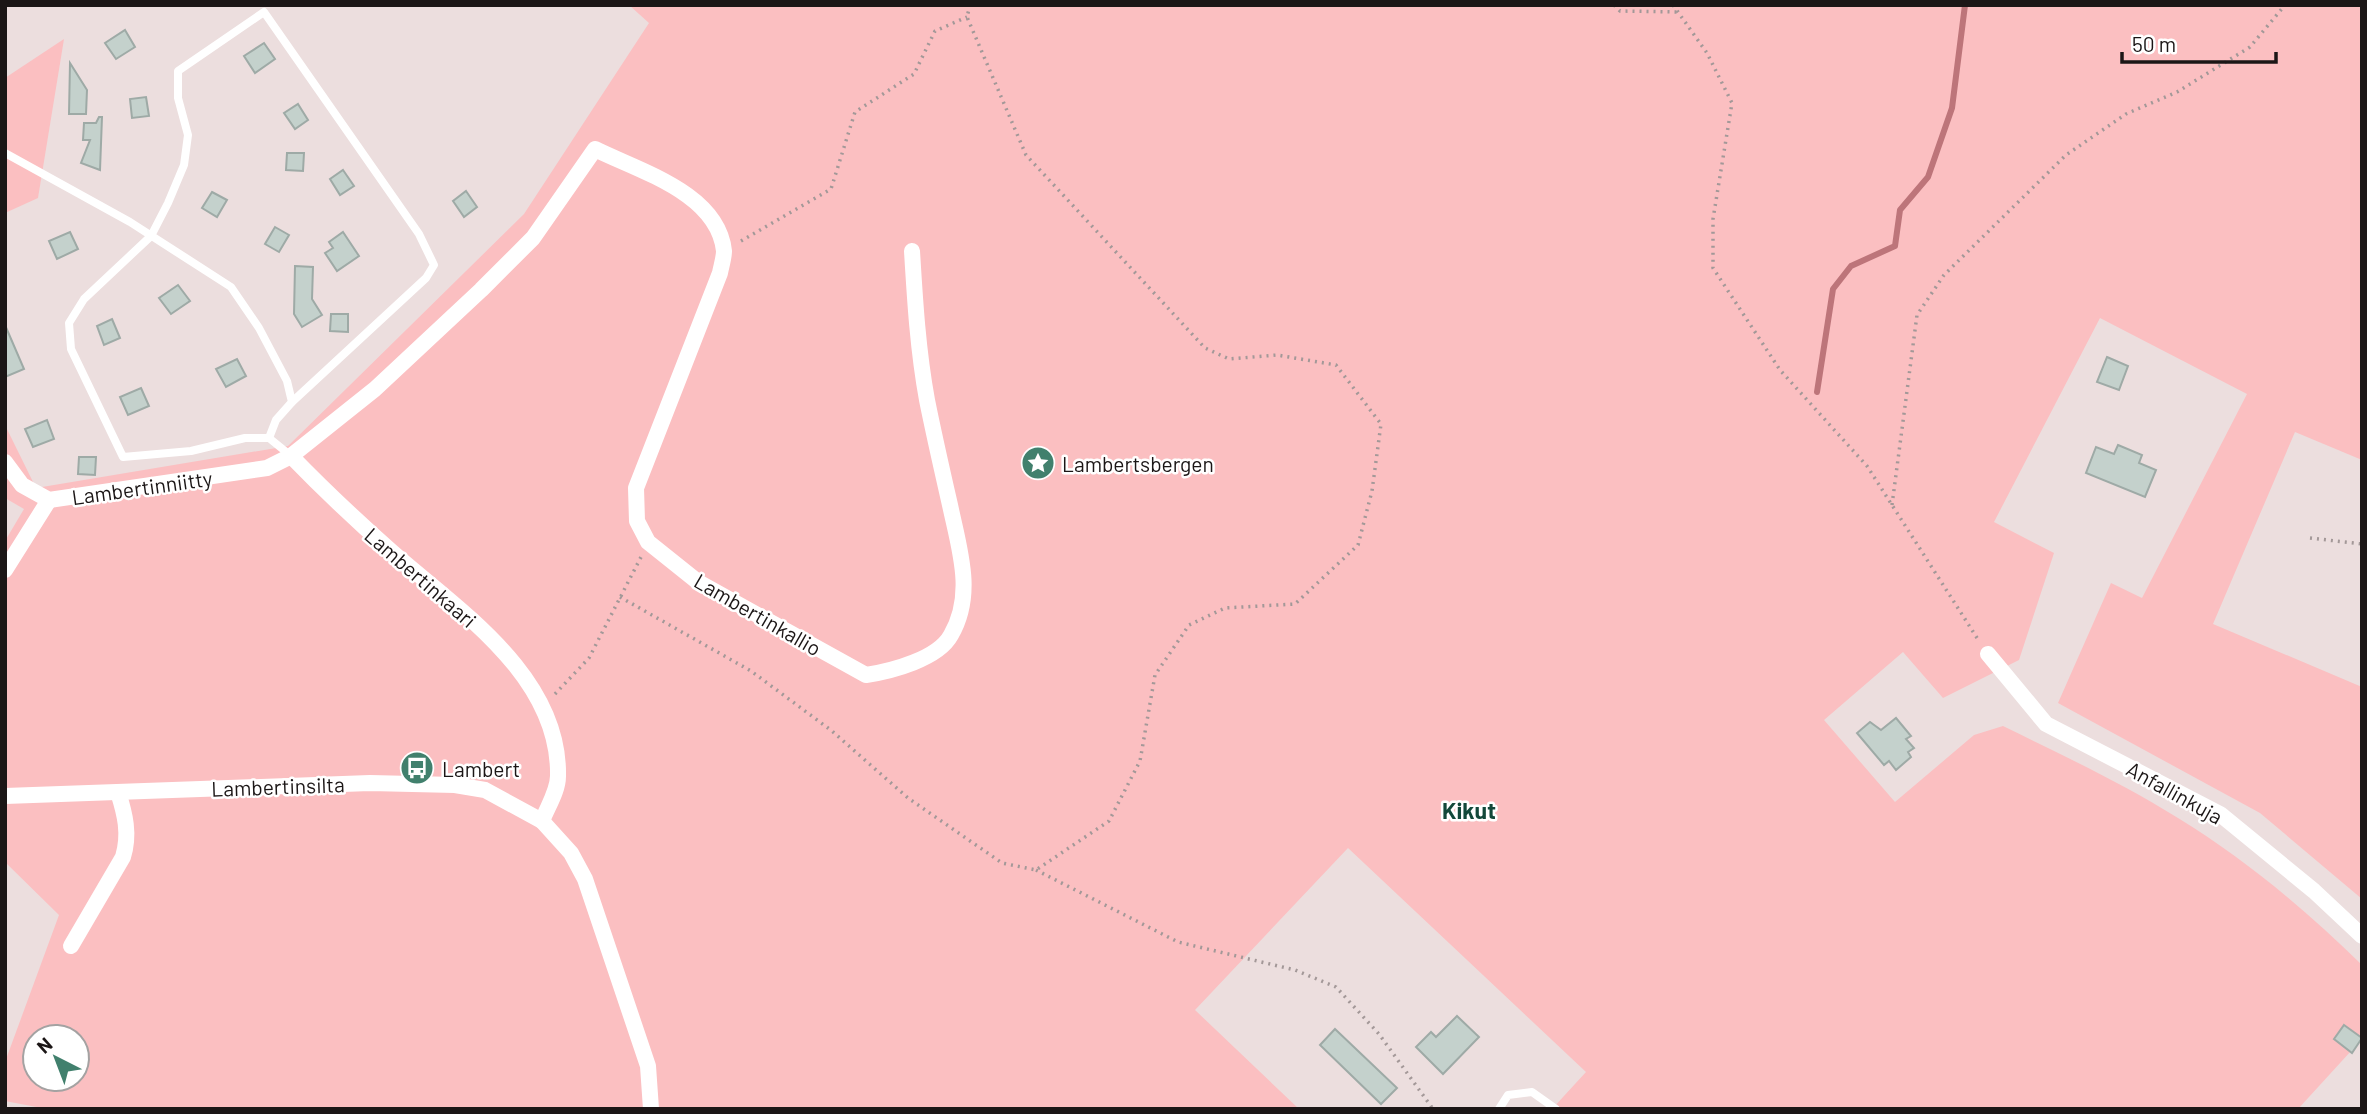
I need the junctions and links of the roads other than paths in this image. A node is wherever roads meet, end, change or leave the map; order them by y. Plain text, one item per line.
1 (5, 153) edge
2 (151, 236) junction
3 (912, 251) dead end
4 (292, 402) junction
5 (269, 438) junction
6 (287, 457) junction
7 (5, 462) edge
8 (49, 500) junction
9 (5, 570) edge
10 (1988, 654) road end
11 (118, 792) junction
12 (5, 796) edge
13 (542, 821) junction
14 (2362, 936) edge
15 (71, 946) dead end
16 (651, 1109) edge
17 (1499, 1109) edge
18 (1556, 1109) edge

1 - 2 lane
2 - 4 lane
2 - 4 lane
2 - 5 lane
3 - 6 street, Lambertinkallio
4 - 5 lane
5 - 6 lane
6 - 8 street, Lambertinniitty
6 - 13 street, Lambertinkaari
7 - 8 street, Lambertinniitty
8 - 9 street
10 - 14 street, Anfallinkuja
11 - 12 street, Lambertinsilta
11 - 13 street, Lambertinsilta
11 - 15 street
13 - 16 street
17 - 18 lane

